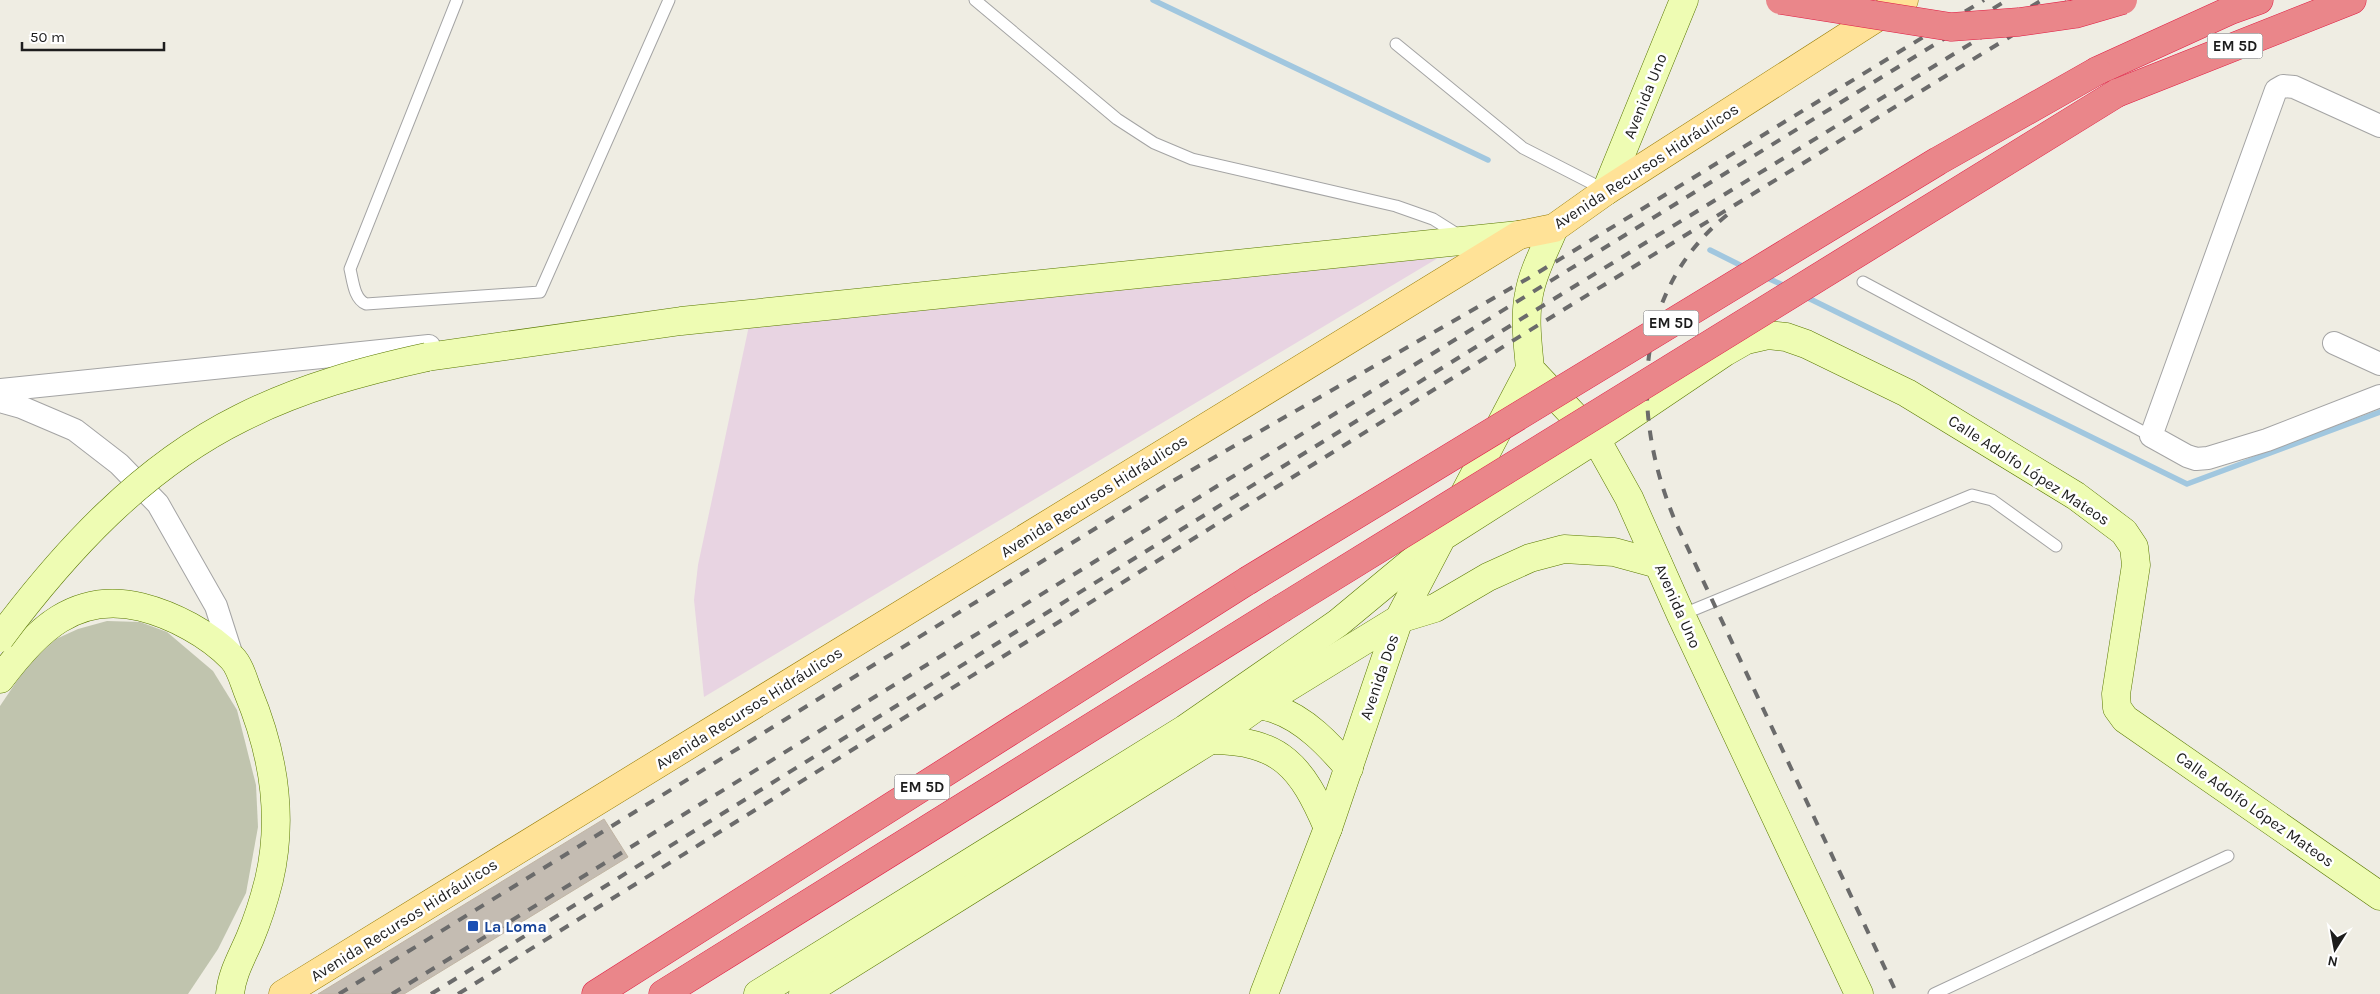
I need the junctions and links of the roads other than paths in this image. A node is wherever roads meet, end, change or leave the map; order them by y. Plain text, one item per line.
1 (457, 0) edge
2 (669, 0) edge
3 (975, 0) edge
4 (1684, 0) edge
5 (1780, 0) edge
6 (1904, 0) edge
7 (2123, 0) edge
8 (2259, 0) edge
9 (2352, 0) edge
10 (1396, 44) dead end
11 (2380, 126) edge
12 (1606, 191) junction
13 (1554, 228) junction
14 (1519, 235) junction
15 (1468, 240) junction
16 (1864, 282) dead end
17 (681, 321) junction
18 (2334, 343) dead end
19 (2380, 364) edge
20 (1530, 369) junction
21 (0, 390) edge
22 (2380, 396) edge
23 (0, 401) edge
24 (2151, 436) junction
25 (1596, 439) junction
26 (1442, 537) junction
27 (2056, 546) dead end
28 (1658, 564) junction
29 (1681, 615) junction
30 (1399, 618) junction
31 (0, 638) edge
32 (234, 659) junction
33 (0, 679) edge
34 (1230, 698) junction
35 (1259, 705) junction
36 (1210, 740) junction
37 (1349, 768) junction
38 (1328, 828) junction
39 (2228, 856) dead end
40 (2380, 896) edge
41 (230, 994) edge
42 (283, 994) edge
43 (596, 994) edge
44 (663, 994) edge
45 (758, 994) edge
46 (803, 994) edge
47 (1264, 994) edge
48 (1860, 994) edge
49 (1934, 994) edge

1 - 2 lane
3 - 15 lane
4 - 12 main road, Avenida Uno
5 - 7 highway, bridge
6 - 12 main road, Avenida Recursos Hidráulicos
8 - 43 highway, EM 5D, bridge
9 - 44 highway, EM 5D, bridge
10 - 12 lane
11 - 24 street
12 - 13 main road, Avenida Recursos Hidráulicos
13 - 14 main road, Avenida Recursos Hidráulicos
13 - 20 main road
14 - 15 main road
14 - 42 main road, Avenida Recursos Hidráulicos
15 - 17 main road
16 - 24 lane
17 - 21 street
17 - 31 main road, bridge
18 - 19 street
20 - 25 main road, Avenida Uno
20 - 26 main road
22 - 24 street
23 - 32 street
25 - 26 main road, Avenida Dos
25 - 28 main road, Avenida Uno
25 - 40 main road, Calle Adolfo López Mateos
26 - 30 main road, Avenida Dos
26 - 34 main road
27 - 29 lane
28 - 29 main road, Avenida Uno
28 - 30 main road
29 - 48 main road, Avenida Uno
30 - 35 main road
30 - 37 main road, Avenida Dos
32 - 33 main road
32 - 41 main road
34 - 35 main road
34 - 45 main road
35 - 36 main road
35 - 37 main road
36 - 38 main road
36 - 46 main road
37 - 38 main road, Avenida Dos
38 - 47 main road, Avenida Dos
39 - 49 lane

